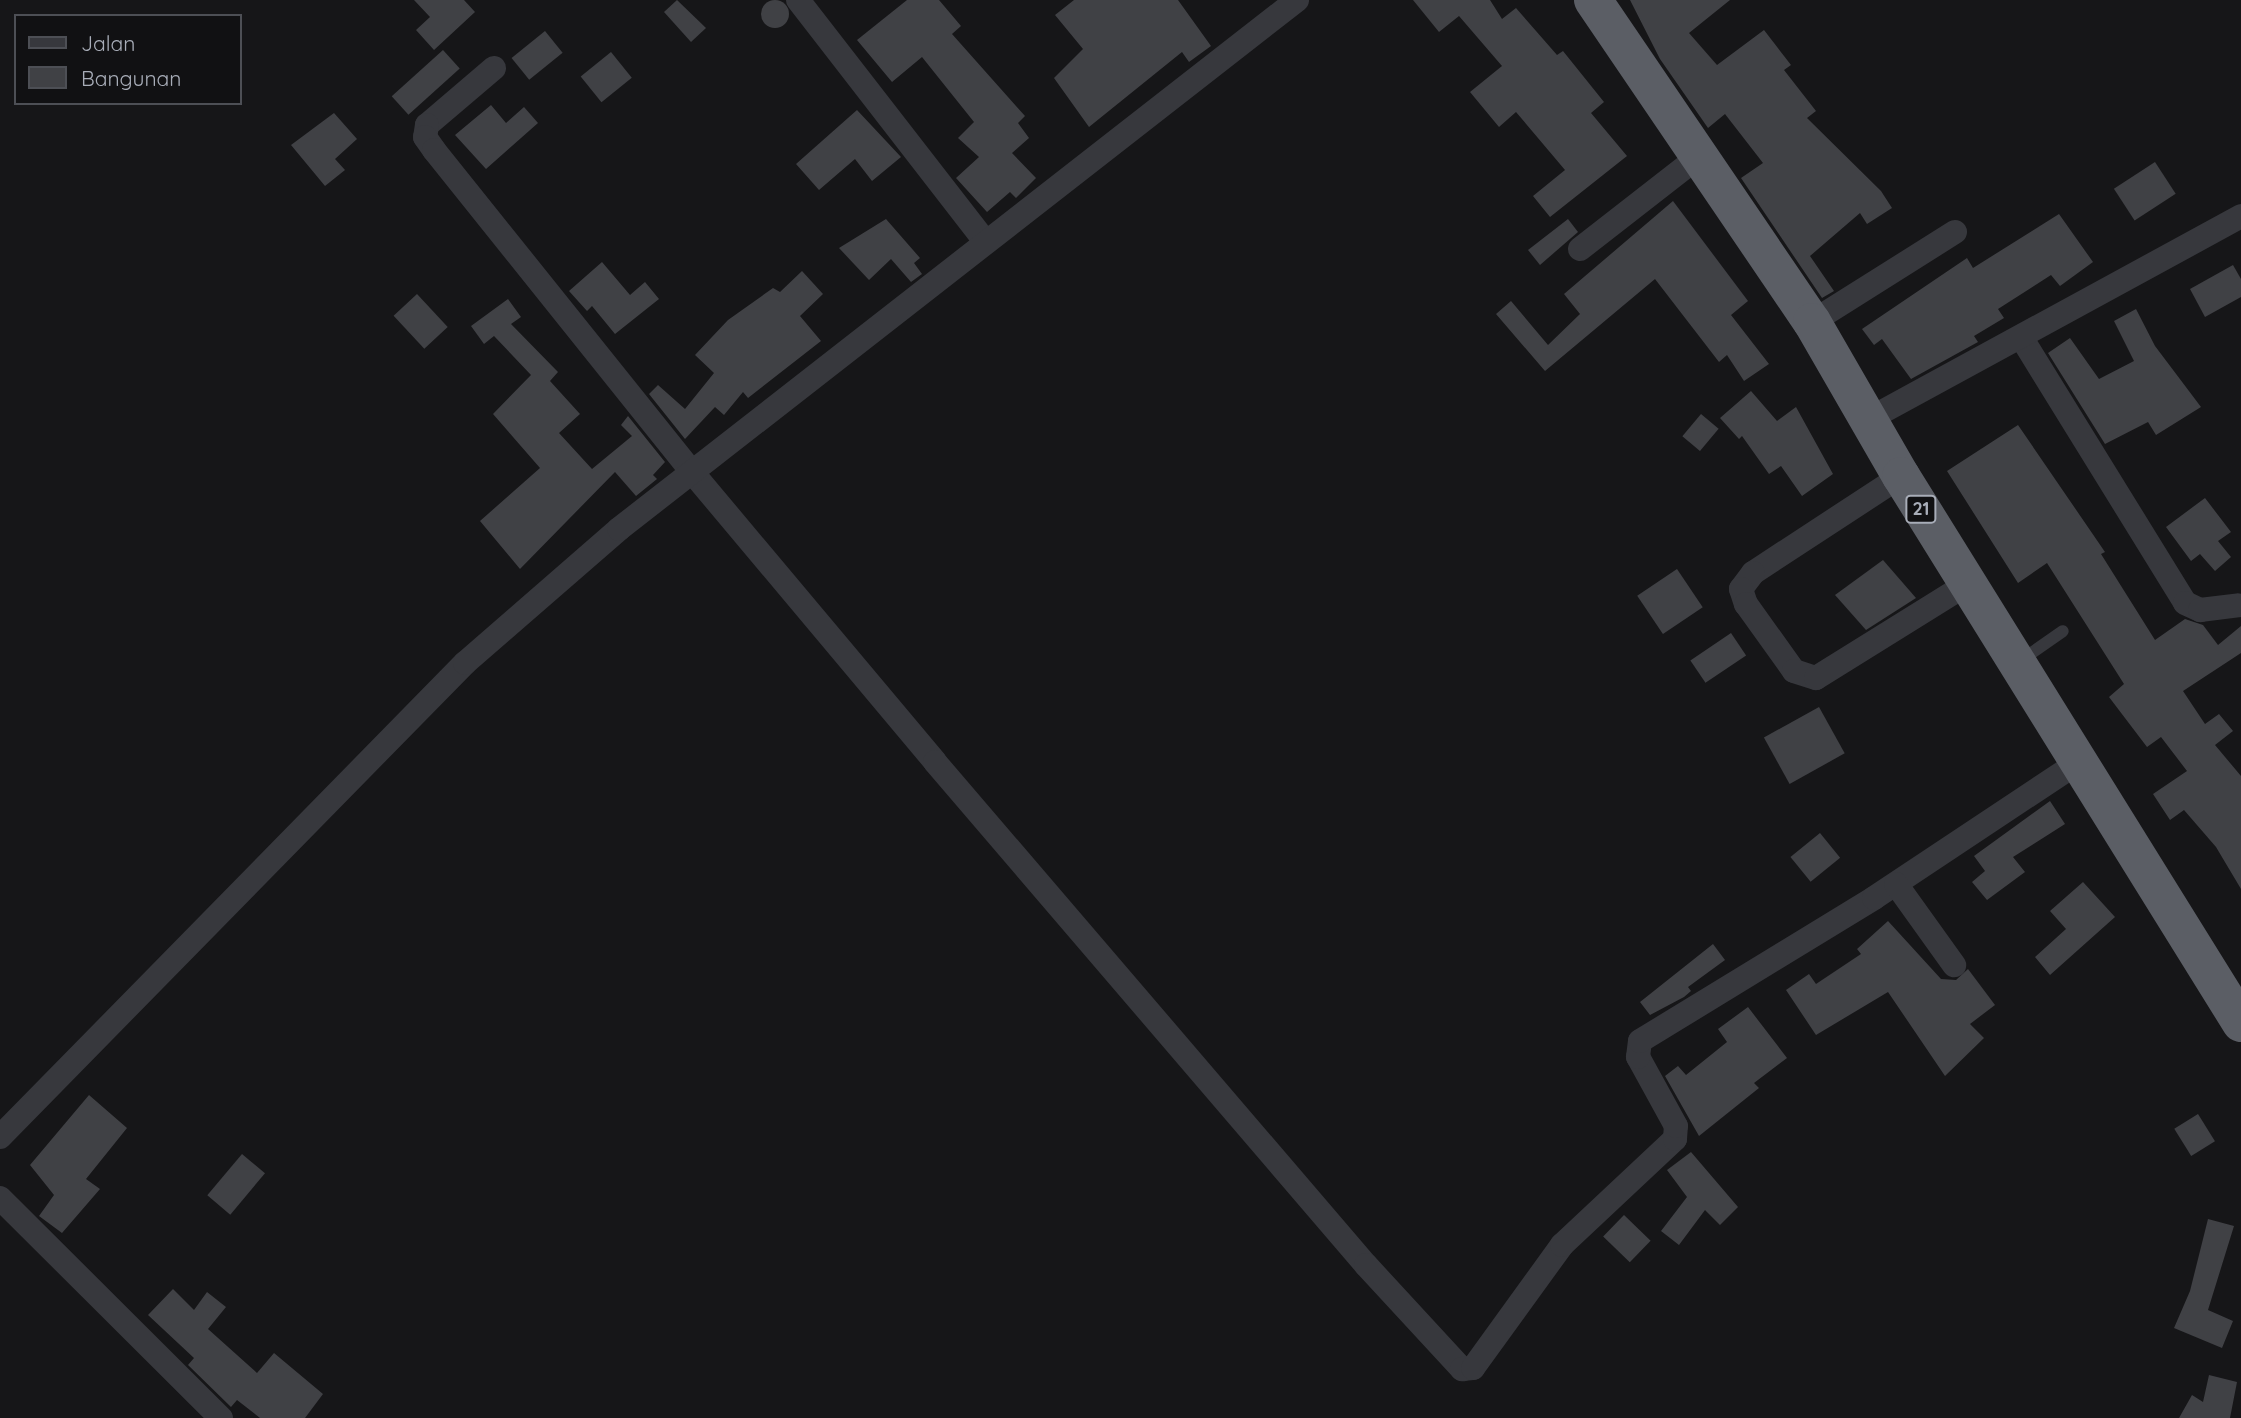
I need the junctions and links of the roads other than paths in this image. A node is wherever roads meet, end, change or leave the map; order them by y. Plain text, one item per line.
1 (798, 0) edge
2 (1297, 0) edge
3 (1593, 0) edge
4 (494, 68) dead end
5 (1697, 158) junction
6 (2241, 216) edge
7 (1955, 232) dead end
8 (986, 242) junction
9 (1580, 249) dead end
10 (1812, 322) junction
11 (2021, 338) junction
12 (1869, 419) junction
13 (692, 472) junction
14 (1900, 476) junction
15 (1967, 584) junction
16 (2238, 605) dead end
17 (2063, 631) dead end
18 (2019, 662) junction
19 (2082, 760) junction
20 (1896, 884) junction
21 (1954, 965) dead end
22 (2241, 1023) edge
23 (0, 1137) edge
24 (0, 1198) edge
25 (221, 1418) edge

1 - 8 street
2 - 8 street
3 - 5 highway, 21
4 - 13 street
5 - 9 street
5 - 10 highway, 21
6 - 11 street
7 - 10 street
8 - 13 street
10 - 12 highway, 21
11 - 12 street
11 - 16 street
12 - 14 highway, 21
13 - 20 street
13 - 23 street
14 - 15 highway, 21
14 - 15 street
15 - 18 highway, 21
17 - 18 lane
18 - 19 highway, 21
19 - 20 street
19 - 22 highway, 21
20 - 21 street
24 - 25 street

